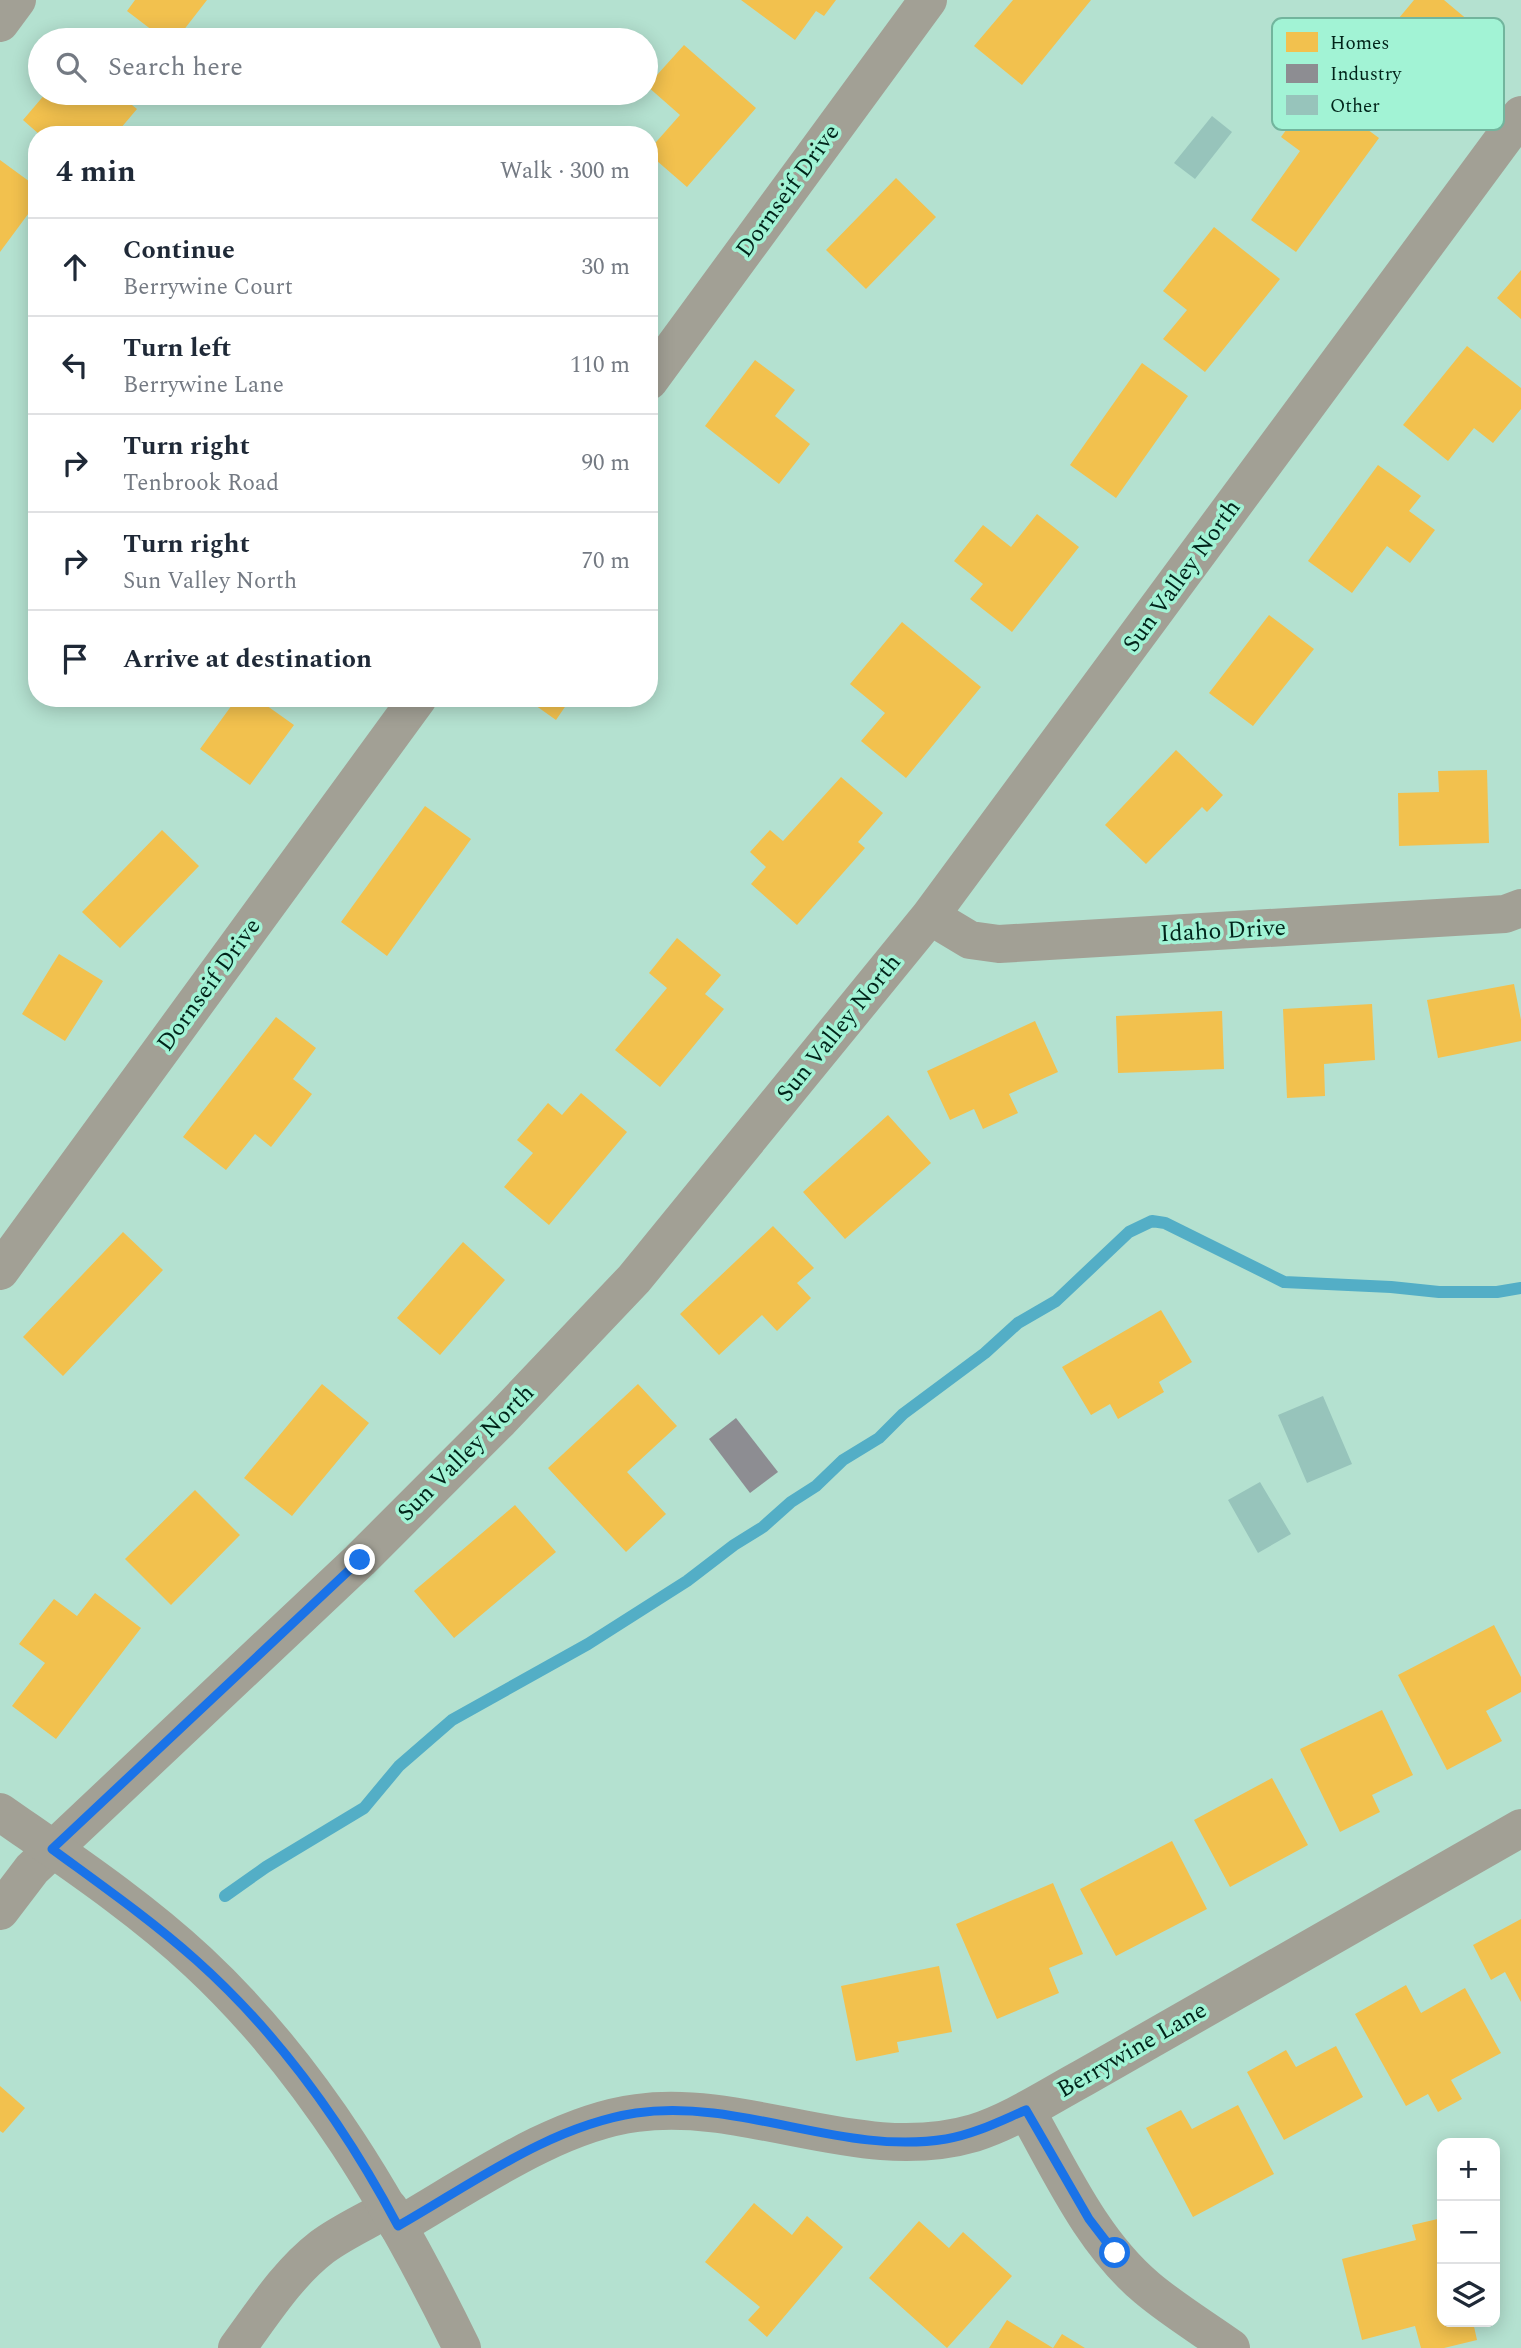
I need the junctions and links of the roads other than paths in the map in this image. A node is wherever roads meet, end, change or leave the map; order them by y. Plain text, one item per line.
1 (17, 0) edge
2 (928, 0) edge
3 (0, 23) edge
4 (1521, 115) edge
5 (658, 369) edge
6 (411, 707) edge
7 (1521, 908) edge
8 (930, 916) junction
9 (0, 1271) edge
10 (0, 1812) edge
11 (1521, 1828) edge
12 (52, 1849) junction
13 (0, 1911) edge
14 (1026, 2110) junction
15 (394, 2217) junction
16 (237, 2348) edge
17 (462, 2348) edge
18 (1231, 2348) edge

1 - 3 street
2 - 5 street, Dornseif Drive
4 - 8 street, Sun Valley North
6 - 9 street, Dornseif Drive
7 - 8 street, Idaho Drive
8 - 12 street, Sun Valley North
10 - 12 street
11 - 14 street, Berrywine Lane
12 - 13 street, Sun Valley North
12 - 15 street
14 - 15 street, Berrywine Lane
14 - 18 street
15 - 16 street, Berrywine Lane
15 - 17 street

